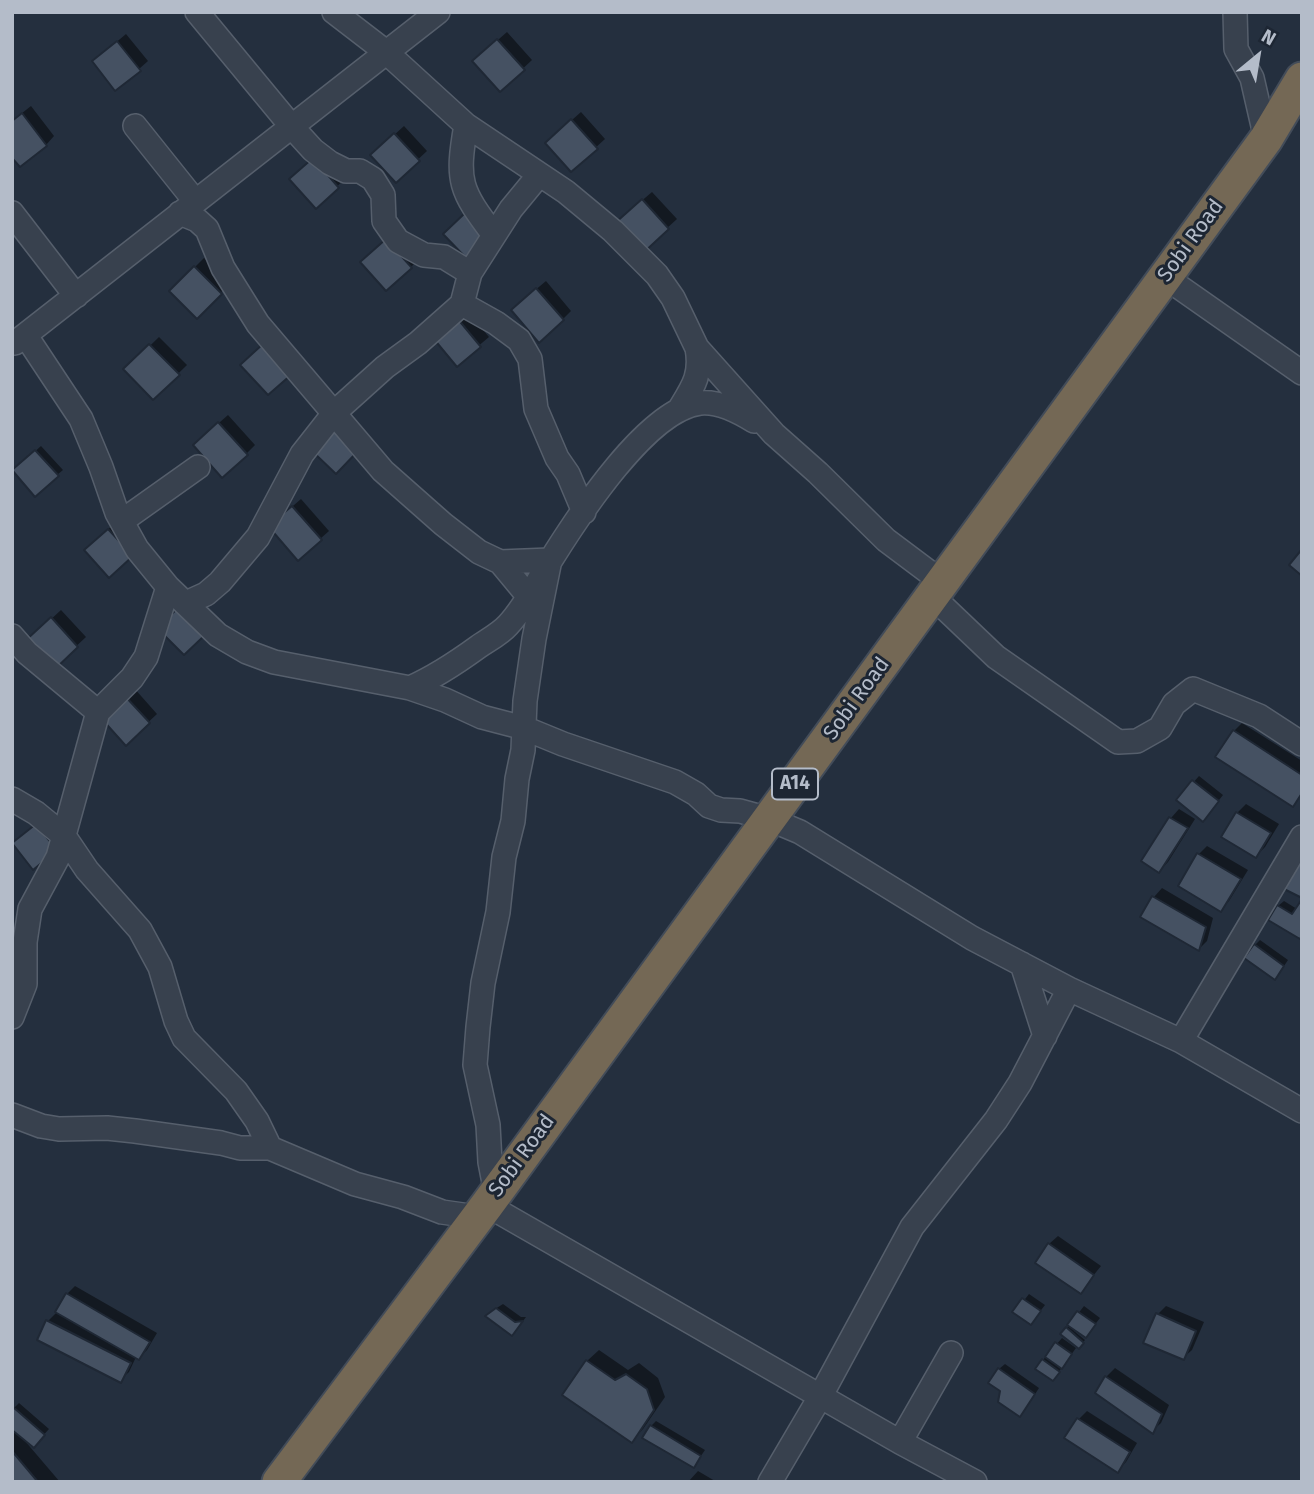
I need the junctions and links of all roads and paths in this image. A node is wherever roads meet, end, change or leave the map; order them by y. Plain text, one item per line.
1 (197, 12) edge
2 (334, 12) edge
3 (438, 12) edge
4 (1235, 12) edge
5 (386, 52) junction
6 (1302, 79) edge
7 (466, 125) junction
8 (135, 127) dead end
9 (292, 127) junction
10 (1266, 139) junction
11 (539, 175) junction
12 (187, 207) junction
13 (12, 213) edge
14 (494, 235) junction
15 (470, 273) junction
16 (1165, 277) junction
17 (76, 296) junction
18 (463, 304) junction
19 (19, 340) edge
20 (697, 348) junction
21 (1302, 373) edge
22 (680, 410) junction
23 (335, 412) junction
24 (774, 435) junction
25 (198, 467) dead end
26 (568, 474) junction
27 (610, 476) junction
28 (584, 512) junction
29 (122, 521) junction
30 (550, 560) junction
31 (500, 562) junction
32 (169, 587) junction
33 (937, 589) junction
34 (528, 597) junction
35 (186, 603) junction
36 (12, 636) edge
37 (410, 688) junction
38 (98, 712) junction
39 (524, 728) junction
40 (1302, 744) edge
41 (12, 799) edge
42 (769, 819) junction
43 (64, 836) junction
44 (1302, 837) edge
45 (1022, 964) junction
46 (1069, 989) junction
47 (12, 1017) edge
48 (1045, 1036) junction
49 (1181, 1041) junction
50 (1302, 1111) edge
51 (12, 1115) edge
52 (270, 1148) junction
53 (480, 1214) junction
54 (951, 1353) dead end
55 (820, 1396) junction
56 (900, 1442) junction
57 (279, 1482) edge
58 (770, 1482) edge
59 (975, 1482) edge

1 - 9 street
2 - 5 street
3 - 5 street
4 - 10 street
5 - 7 street
5 - 9 street
6 - 10 highway, Sobi Road / A14
7 - 11 street
7 - 14 street
8 - 12 street
9 - 12 street
9 - 15 street
10 - 16 highway, Sobi Road / A14
11 - 14 street
11 - 20 street
12 - 17 street
12 - 23 street
13 - 17 street
14 - 15 street
15 - 18 street
16 - 21 street
16 - 33 highway, Sobi Road / A14
17 - 19 street
18 - 23 street
18 - 26 street
19 - 29 street
20 - 22 street
20 - 24 street
22 - 24 street
22 - 27 street
23 - 31 street
23 - 35 street
24 - 33 street
25 - 29 street
26 - 27 street
26 - 28 street
27 - 28 street
28 - 30 street
29 - 32 street
30 - 31 street
30 - 34 street
30 - 39 street
31 - 34 street
32 - 35 street
32 - 38 street
33 - 40 street
33 - 42 highway, Sobi Road / A14
34 - 37 street
35 - 37 street
36 - 38 street
37 - 39 street
38 - 43 street
39 - 42 street
39 - 53 street
41 - 43 street
42 - 45 street
42 - 53 highway, Sobi Road / A14
43 - 47 street
43 - 52 street
44 - 49 street
45 - 46 street
45 - 48 street
46 - 48 street
46 - 49 street
48 - 55 street
49 - 50 street
51 - 52 street
52 - 53 street
53 - 55 street
53 - 57 highway, Sobi Road / A14
54 - 56 street
55 - 56 street
55 - 58 street
56 - 59 street

